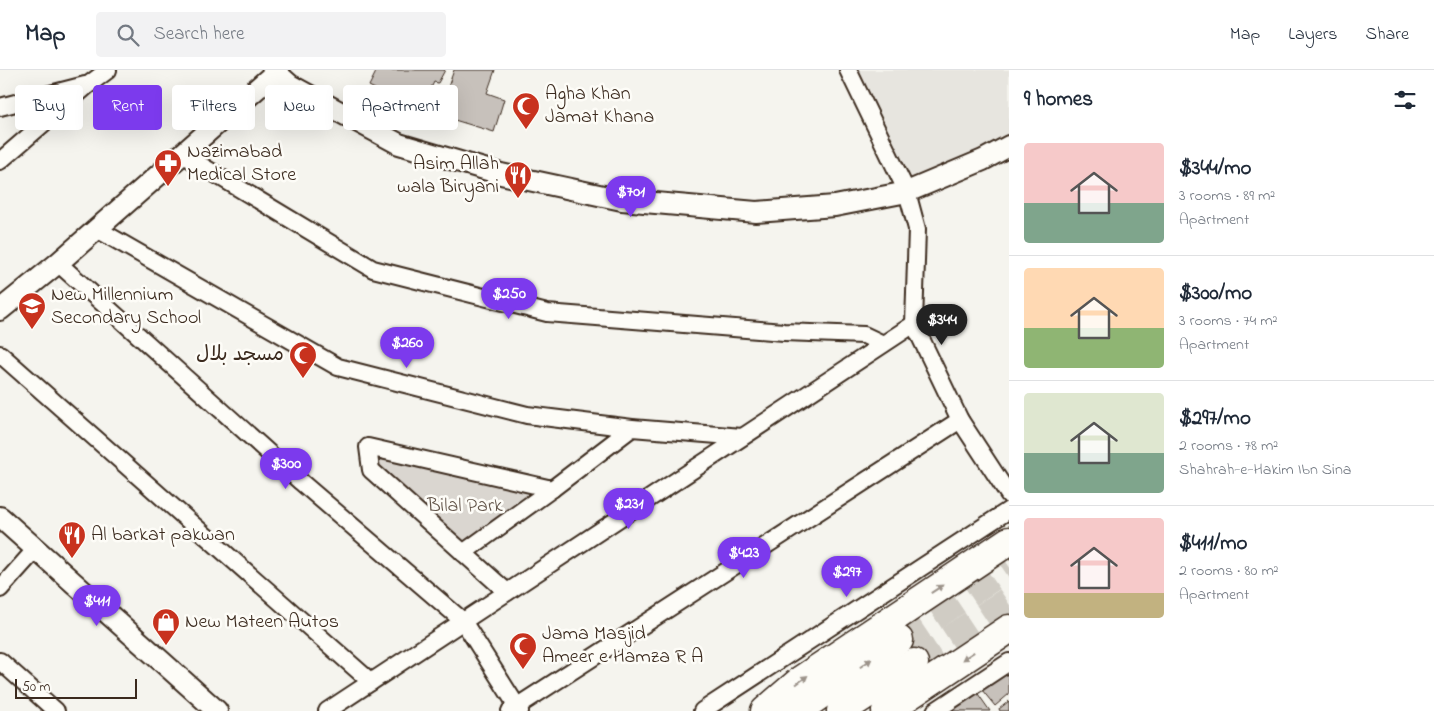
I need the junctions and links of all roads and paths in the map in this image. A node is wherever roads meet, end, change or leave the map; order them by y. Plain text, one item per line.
1 (108, 70) edge
2 (848, 70) edge
3 (274, 71) edge
4 (88, 85) junction
5 (0, 107) edge
6 (1009, 146) edge
7 (182, 154) junction
8 (0, 161) edge
9 (907, 192) junction
10 (98, 229) junction
11 (58, 263) junction
12 (0, 310) edge
13 (914, 324) junction
14 (883, 344) junction
15 (0, 354) edge
16 (960, 420) junction
17 (632, 428) junction
18 (742, 437) junction
19 (552, 489) junction
20 (1009, 496) edge
21 (1009, 510) edge
22 (0, 517) edge
23 (1009, 541) edge
24 (35, 550) junction
25 (463, 553) junction
26 (0, 589) edge
27 (507, 592) junction
28 (463, 621) junction
29 (1009, 629) edge
30 (899, 640) tunnel mouth
31 (0, 661) edge
32 (1009, 662) edge
33 (914, 663) tunnel mouth
34 (371, 682) junction
35 (516, 710) edge
36 (56, 711) edge
37 (217, 711) edge
38 (327, 711) edge
39 (702, 711) edge
40 (765, 711) edge
41 (797, 711) edge
42 (841, 711) edge
43 (886, 711) edge
44 (935, 711) edge

1 - 4 street
2 - 9 street
3 - 7 street
3 - 9 street
4 - 5 street
4 - 8 street
6 - 9 street
7 - 10 street
7 - 14 street
9 - 13 street
10 - 11 street
10 - 17 street
11 - 12 street
11 - 28 street
13 - 14 street
13 - 16 street
14 - 18 street
15 - 34 street
16 - 20 street
16 - 35 street
17 - 18 street
17 - 19 street
18 - 27 street
19 - 25 street
19 - 25 street
21 - 39 street
22 - 24 street
40 -> 23 highway
24 - 26 street
24 - 37 street
25 - 27 street
27 - 28 street
28 - 34 street
28 - 35 street
29 -> 43 highway
41 -> 30 highway
31 - 36 street
32 - 44 street
33 - 42 highway
34 - 38 street

